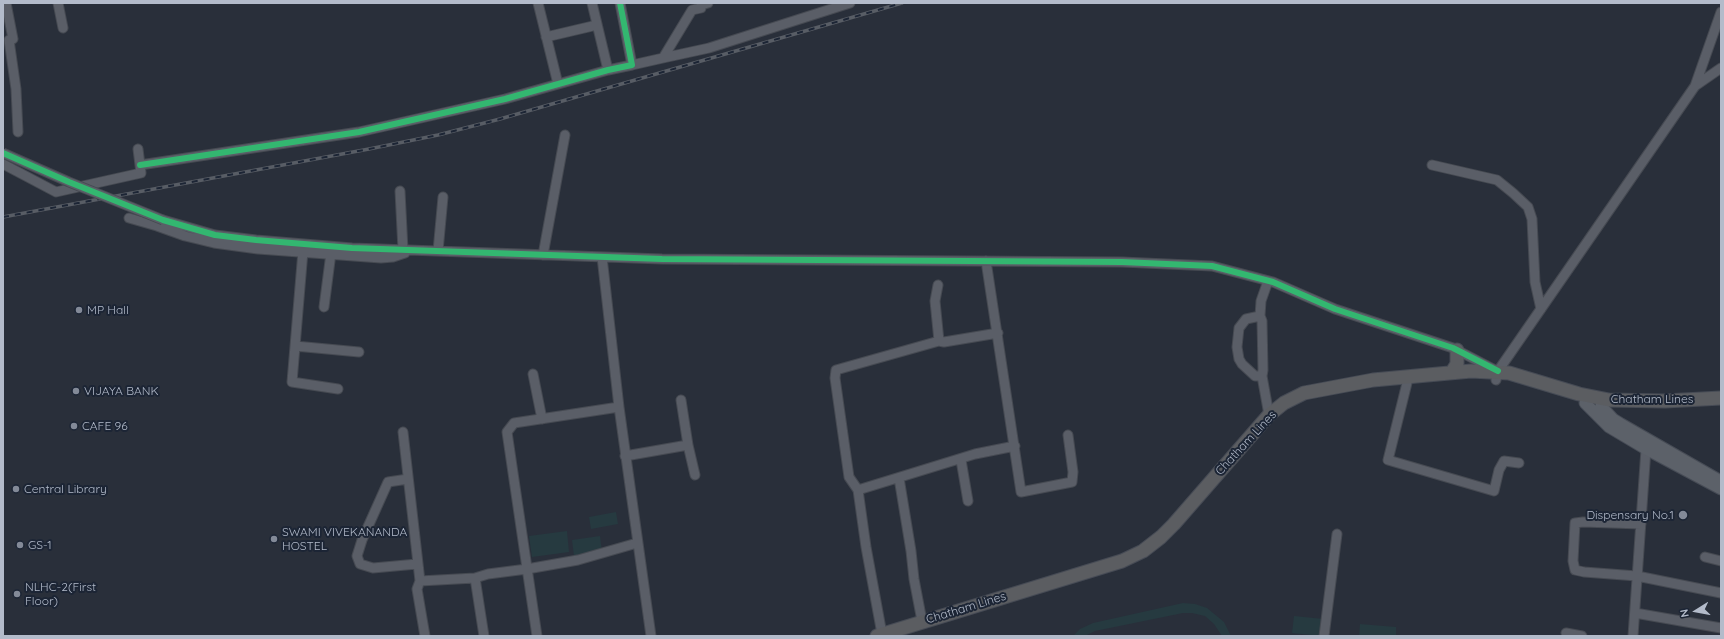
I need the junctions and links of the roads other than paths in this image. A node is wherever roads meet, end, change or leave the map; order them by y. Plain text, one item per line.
1 (6, 3) edge
2 (58, 3) edge
3 (538, 3) edge
4 (592, 3) edge
5 (620, 3) edge
6 (708, 3) edge
7 (847, 3) edge
8 (1721, 12) edge
9 (597, 25) junction
10 (63, 28) dead end
11 (546, 37) junction
12 (663, 58) junction
13 (632, 65) junction
14 (1721, 68) edge
15 (608, 70) junction
16 (558, 84) junction
17 (1695, 86) junction
18 (18, 132) dead end
19 (565, 135) dead end
20 (138, 149) dead end
21 (3, 153) edge
22 (3, 164) edge
23 (1432, 165) dead end
24 (140, 166) junction
25 (400, 191) dead end
26 (443, 197) dead end
27 (129, 218) dead end
28 (408, 250) junction
29 (303, 251) junction
30 (438, 252) junction
31 (330, 253) junction
32 (543, 255) junction
33 (602, 257) junction
34 (986, 262) junction
35 (1268, 281) junction
36 (938, 285) dead end
37 (324, 307) dead end
38 (1541, 309) junction
39 (1260, 316) junction
40 (998, 333) junction
41 (939, 341) junction
42 (295, 346) junction
43 (1457, 350) junction
44 (358, 352) dead end
45 (1452, 372) junction
46 (533, 374) dead end
47 (1497, 375) junction
48 (1262, 376) junction
49 (1406, 383) junction
50 (338, 389) dead end
51 (1721, 398) edge
52 (681, 400) dead end
53 (1585, 403) junction
54 (1721, 404) edge
55 (1601, 406) junction
56 (619, 407) junction
57 (1268, 415) junction
58 (542, 419) junction
59 (403, 432) dead end
60 (1068, 435) dead end
61 (688, 445) junction
62 (1015, 446) junction
63 (1646, 449) junction
64 (625, 456) junction
65 (961, 460) junction
66 (1520, 463) dead end
67 (695, 475) dead end
68 (408, 478) junction
69 (899, 478) junction
70 (1721, 481) edge
71 (1721, 489) edge
72 (858, 490) junction
73 (968, 501) dead end
74 (1641, 524) junction
75 (1337, 534) dead end
76 (637, 543) junction
77 (1705, 558) dead end
78 (1721, 561) edge
79 (418, 564) junction
80 (527, 569) junction
81 (1637, 576) junction
82 (475, 578) junction
83 (420, 581) junction
84 (1721, 593) edge
85 (1635, 613) junction
86 (922, 621) junction
87 (1721, 628) edge
88 (1566, 633) dead end
89 (880, 635) edge
90 (425, 636) edge
91 (484, 636) edge
92 (537, 636) edge
93 (651, 636) edge
94 (896, 636) edge
95 (1324, 636) edge
96 (1582, 636) edge
97 (1633, 636) edge

1 - 18 street
2 - 10 street
3 - 11 street
4 - 9 street
5 - 13 street
6 - 12 street
7 - 12 street
8 - 17 street
9 - 11 street
9 - 15 street
11 - 16 street
12 - 13 street
13 - 15 street
14 - 17 street
15 - 16 street
16 - 24 street
17 - 38 street
19 - 32 street
20 - 24 street
21 - 28 street, bridge
22 - 24 street
23 - 38 street
25 - 28 street
26 - 30 street
27 - 29 street
28 - 30 street
28 - 31 street
29 - 31 street
29 - 42 street
30 - 32 street
31 - 37 street
32 - 33 street
33 - 34 street
33 - 56 street
34 - 35 street
34 - 40 street
35 - 39 street
35 - 43 street
36 - 41 street
38 - 47 street
39 - 48 street
39 - 48 street
40 - 41 street
40 - 62 street
41 - 72 street
42 - 44 street
42 - 50 street
43 - 45 highway
43 - 47 street
45 - 47 highway, Chatham Lines
45 - 57 highway, Chatham Lines
46 - 58 street
47 - 49 highway, Chatham Lines
47 - 51 highway, Chatham Lines
47 - 53 highway, Chatham Lines
48 - 57 street
49 - 66 street
49 - 94 highway, Chatham Lines
52 - 61 street
53 - 55 highway, Chatham Lines
53 - 63 main road
54 - 55 highway, Chatham Lines
55 - 70 main road
56 - 58 street
56 - 64 street
57 - 86 highway, Chatham Lines
58 - 80 street
59 - 68 street
60 - 62 street
61 - 64 street
61 - 67 street
62 - 65 street
63 - 71 main road
63 - 74 street
64 - 76 street
65 - 69 street
65 - 73 street
68 - 79 street
68 - 79 street
69 - 72 street
69 - 86 street
72 - 89 street
74 - 81 street
74 - 81 street
75 - 95 street
76 - 80 street
76 - 93 street
77 - 78 street
79 - 83 street
80 - 82 street
80 - 92 street
81 - 84 street
81 - 85 street
82 - 83 street
82 - 91 street
83 - 90 street
85 - 87 street
85 - 97 street
86 - 89 highway, Chatham Lines
88 - 96 street

